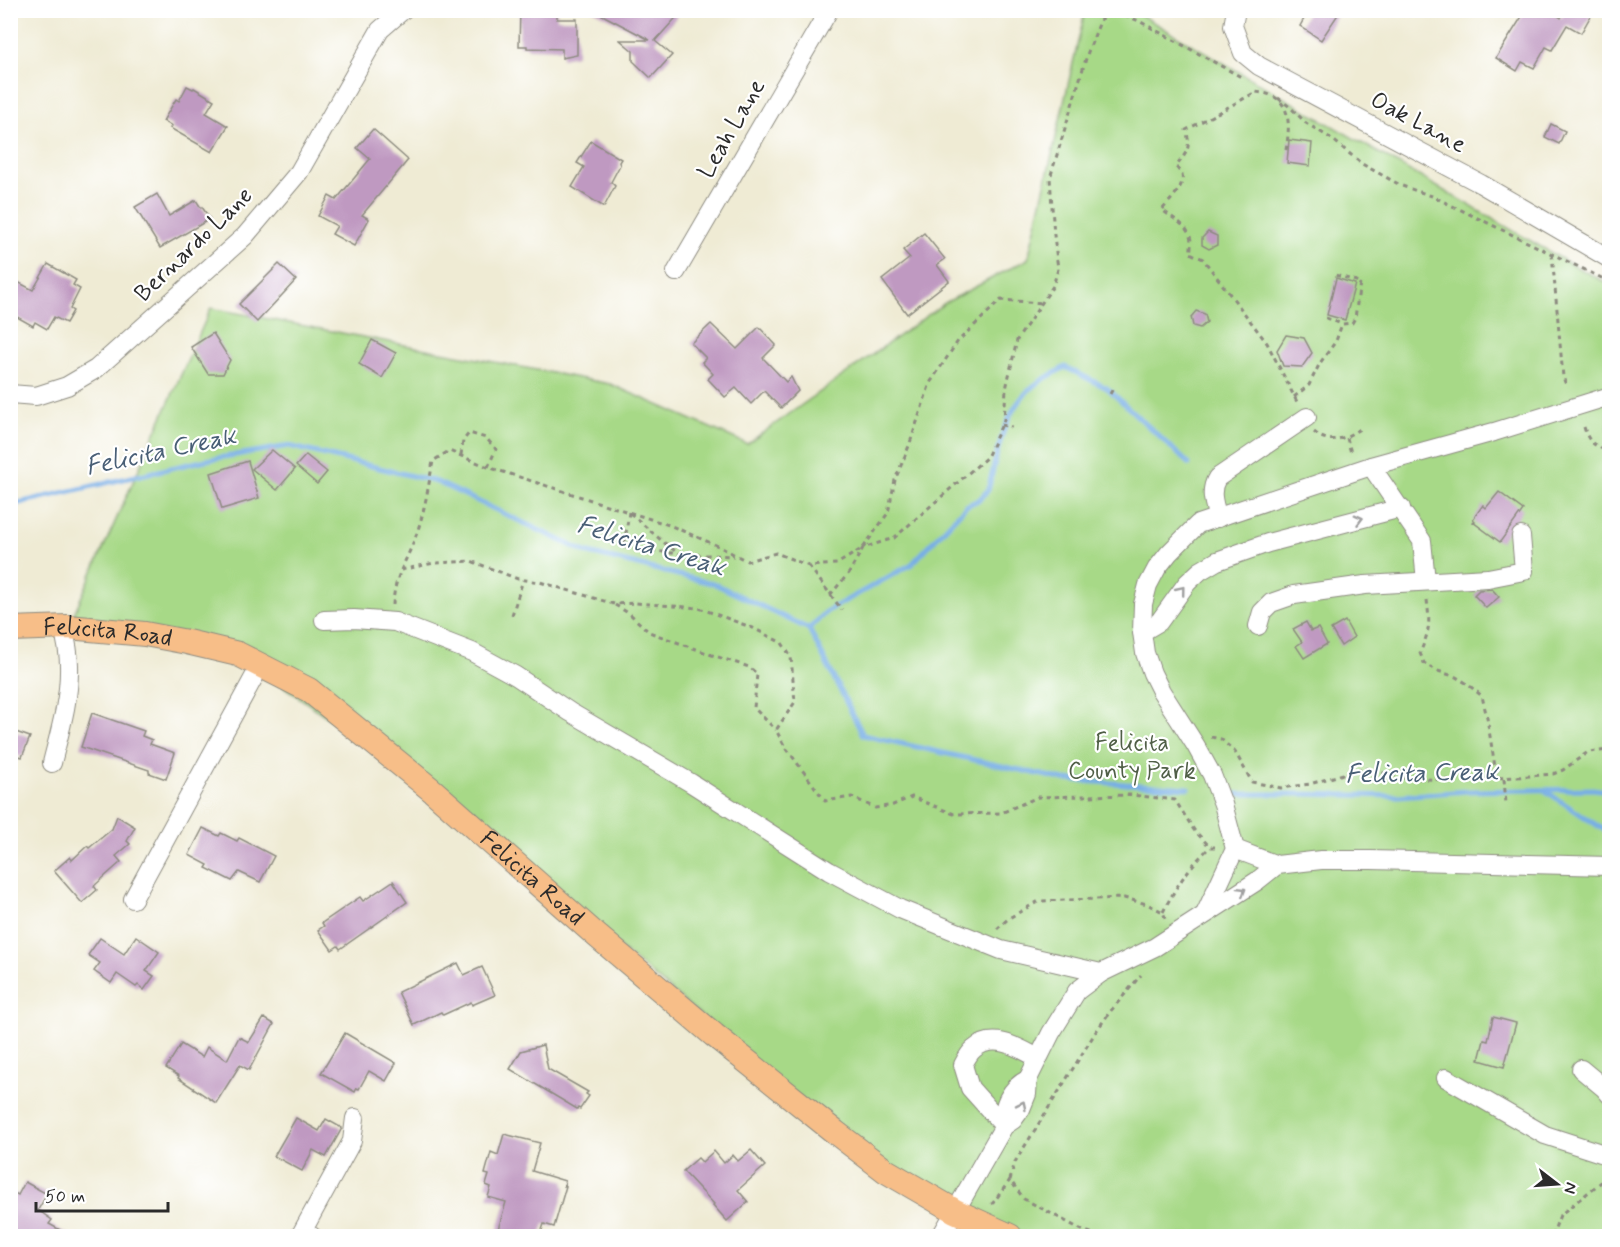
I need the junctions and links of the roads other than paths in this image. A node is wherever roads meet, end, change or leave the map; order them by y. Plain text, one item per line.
1 (403, 10) edge
2 (829, 10) edge
3 (1236, 10) edge
4 (1610, 259) edge
5 (676, 272) dead end
6 (10, 394) edge
7 (1610, 396) edge
8 (1305, 419) road end
9 (1371, 466) junction
10 (1401, 508) junction
11 (1218, 518) junction
12 (1521, 537) dead end
13 (1426, 582) junction
14 (324, 620) dead end
15 (1258, 626) dead end
16 (63, 627) junction
17 (10, 629) edge
18 (1142, 632) junction
19 (260, 666) junction
20 (52, 762) dead end
21 (1234, 847) junction
22 (1277, 865) junction
23 (1610, 866) edge
24 (132, 899) dead end
25 (1204, 914) junction
26 (1101, 973) junction
27 (1038, 1058) junction
28 (1581, 1069) dead end
29 (1446, 1078) dead end
30 (1610, 1095) edge
31 (355, 1118) dead end
32 (1004, 1126) junction
33 (1610, 1156) edge
34 (955, 1212) junction
35 (306, 1235) edge
36 (941, 1236) edge
37 (1010, 1236) edge

1 - 6 street, Bernardo Lane
2 - 5 street, Leah Lane
3 - 4 street, Oak Lane
7 - 9 street
8 - 11 street
9 - 10 street
9 - 11 street
10 - 13 street
18 -> 10 street
11 - 18 street
12 - 13 street
13 - 15 street
14 - 26 street
16 - 17 main road, Felicita Road
16 - 19 main road, Felicita Road
16 - 20 street
18 - 21 street
19 - 24 street
19 - 34 main road, Felicita Road
21 - 22 street
21 - 25 street
22 - 23 street
25 -> 22 street
25 - 26 street
26 - 27 street
27 - 32 street
27 - 32 street
28 - 30 street
29 - 33 street
31 - 35 street
32 - 34 street
34 - 36 street
34 - 37 main road, Felicita Road

